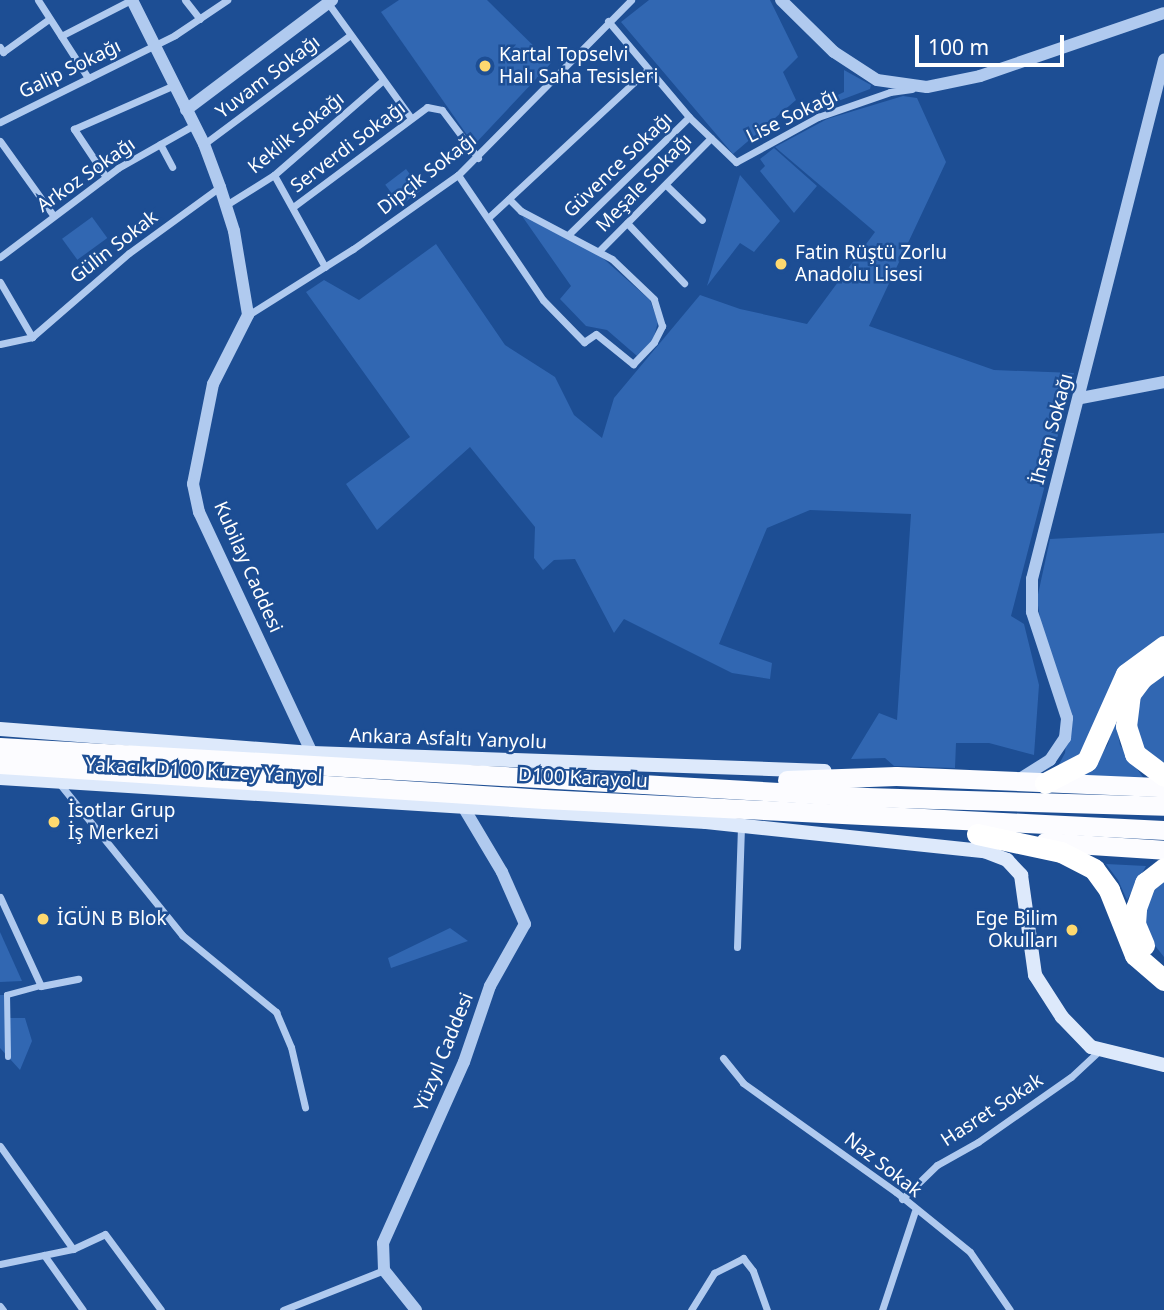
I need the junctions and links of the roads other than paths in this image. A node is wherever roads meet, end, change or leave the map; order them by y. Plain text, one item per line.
1 (38, 0) edge
2 (132, 0) edge
3 (185, 0) edge
4 (228, 0) edge
5 (631, 0) edge
6 (781, 0) edge
7 (330, 1) edge
8 (1164, 13) edge
9 (49, 19) junction
10 (200, 19) junction
11 (608, 21) junction
12 (350, 35) junction
13 (61, 36) junction
14 (155, 46) junction
15 (0, 47) edge
16 (1164, 60) edge
17 (648, 69) junction
18 (88, 78) junction
19 (382, 81) junction
20 (174, 85) junction
21 (927, 87) junction
22 (186, 110) junction
23 (689, 117) junction
24 (411, 118) junction
25 (0, 122) edge
26 (194, 125) junction
27 (711, 138) junction
28 (0, 141) edge
29 (160, 144) junction
30 (204, 144) junction
31 (478, 158) junction
32 (172, 167) dead end
33 (274, 175) junction
34 (458, 175) junction
35 (106, 177) junction
36 (666, 185) junction
37 (220, 187) junction
38 (509, 199) junction
39 (226, 205) junction
40 (293, 207) junction
41 (53, 215) junction
42 (489, 217) junction
43 (702, 220) dead end
44 (627, 223) junction
45 (568, 235) junction
46 (600, 251) junction
47 (0, 257) edge
48 (326, 267) junction
49 (0, 282) edge
50 (684, 283) dead end
51 (248, 315) junction
52 (32, 337) junction
53 (0, 344) edge
54 (1164, 382) edge
55 (1081, 398) junction
56 (1164, 646) edge
57 (1164, 662) edge
58 (1, 733) edge
59 (305, 752) junction
60 (0, 764) edge
61 (380, 768) junction
62 (896, 776) junction
63 (1164, 776) edge
64 (0, 778) edge
65 (59, 782) junction
66 (1013, 782) junction
67 (1045, 783) junction
68 (700, 786) junction
69 (1164, 787) edge
70 (544, 799) junction
71 (405, 802) junction
72 (1164, 806) edge
73 (465, 810) junction
74 (814, 813) junction
75 (741, 825) junction
76 (1164, 830) edge
77 (977, 834) junction
78 (1164, 850) edge
79 (1164, 868) edge
80 (0, 897) edge
81 (737, 947) dead end
82 (1164, 966) edge
83 (78, 979) dead end
84 (1164, 980) edge
85 (41, 986) junction
86 (1100, 1050) junction
87 (8, 1057) dead end
88 (723, 1058) dead end
89 (1164, 1065) edge
90 (305, 1107) dead end
91 (0, 1146) edge
92 (902, 1199) junction
93 (915, 1210) junction
94 (73, 1249) junction
95 (44, 1255) junction
96 (0, 1264) edge
97 (384, 1270) junction
98 (83, 1310) edge
99 (161, 1310) edge
100 (283, 1310) edge
101 (416, 1310) edge
102 (691, 1310) edge
103 (767, 1310) edge
104 (883, 1310) edge
105 (1010, 1310) edge

1 - 9 street
2 - 13 street
2 - 14 street
3 - 10 street
4 - 10 street, Galip Sokağı
5 - 11 street, Dipçik Sokağı
6 - 21 street
7 - 12 street
7 - 22 street
8 - 21 street
9 - 13 street
9 - 15 street
10 - 14 street, Galip Sokağı
11 - 17 street, Lise Sokağı
11 - 31 street, Dipçik Sokağı
12 - 19 street
12 - 30 street, Yuvam Sokağı
13 - 18 street
14 - 18 street, Galip Sokağı
14 - 20 street
16 - 55 street, İhsan Sokağı
17 - 23 street, Lise Sokağı
17 - 38 street
18 - 25 street, Galip Sokağı
19 - 24 street
19 - 33 street, Keklik Sokağı
20 - 22 street
20 - 35 street
21 - 27 street, Lise Sokağı
22 - 26 street
23 - 27 street, Lise Sokağı
23 - 45 street, Güvence Sokağı
24 - 31 street, Serverdi Sokağı
24 - 40 street, Serverdi Sokağı
26 - 29 street, Arkoz Sokağı
26 - 30 street
27 - 36 street, Meşale Sokağı
28 - 41 street
29 - 32 street
29 - 35 street, Arkoz Sokağı
30 - 37 street
31 - 34 street, Dipçik Sokağı
33 - 39 street, Keklik Sokağı
33 - 40 street
34 - 42 street
34 - 48 street, Dipçik Sokağı
35 - 41 street, Arkoz Sokağı
36 - 43 street
36 - 44 street, Meşale Sokağı
37 - 39 street
37 - 52 street, Gülin Sokak
38 - 42 street
38 - 45 street
39 - 51 street
40 - 48 street
41 - 47 street, Arkoz Sokağı
42 - 46 street
44 - 46 street, Meşale Sokağı
44 - 50 street
45 - 46 street
48 - 51 street, Dipçik Sokağı
49 - 52 street
51 - 59 street, Kubilay Caddesi
52 - 53 street
54 - 55 street
55 - 66 street, İhsan Sokağı
56 - 67 highway
57 - 63 highway
58 - 59 main road, Ankara Asfaltı Yanyolu
58 - 61 highway, D100 Karayolu
59 - 61 highway
59 - 62 main road, Ankara Asfaltı Yanyolu
60 - 70 highway, D100 Karayolu
61 - 68 highway, D100 Karayolu
62 - 66 highway
62 - 68 highway
64 - 65 main road, Yakacık D100 Kuzey Yanyol
65 - 71 main road, Yakacık D100 Kuzey Yanyol
65 - 90 street
66 - 67 highway
67 - 69 highway
68 - 72 highway, D100 Karayolu
70 - 71 highway
70 - 74 highway, D100 Karayolu
71 - 73 main road
73 - 75 main road
73 - 97 street, Yüzyıl Caddesi
74 - 76 highway, D100 Karayolu
74 - 77 highway
75 - 81 street
75 - 86 main road
77 - 78 highway
77 - 84 highway
79 - 82 highway
80 - 85 street
83 - 85 street
85 - 87 street
86 - 89 main road
86 - 92 street, Hasret Sokak
88 - 92 street, Naz Sokak
91 - 94 street
92 - 93 street, Naz Sokak
93 - 104 street
93 - 105 street, Naz Sokak
94 - 95 street
94 - 99 street
95 - 96 street
95 - 98 street
97 - 100 street
97 - 101 street
102 - 103 street

